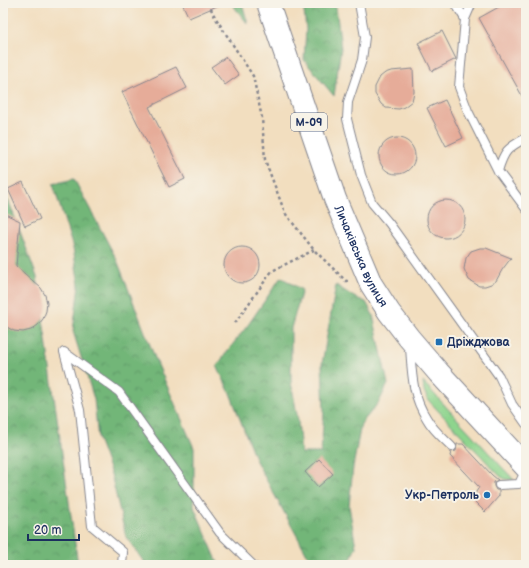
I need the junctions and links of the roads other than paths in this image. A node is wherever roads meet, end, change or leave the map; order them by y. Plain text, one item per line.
1 (268, 3) edge
2 (359, 3) edge
3 (455, 3) edge
4 (472, 3) edge
5 (466, 19) junction
6 (526, 138) edge
7 (498, 172) junction
8 (526, 210) edge
9 (409, 338) junction
10 (526, 424) edge
11 (452, 447) dead end
12 (526, 468) edge
13 (499, 485) dead end
14 (122, 565) edge
15 (253, 565) edge

1 - 9 main road, Личаківська вулиця / М-09
2 - 10 lane
3 - 5 lane
4 - 5 lane
5 - 7 lane
6 - 7 lane
7 - 8 lane
9 - 11 lane
9 - 12 main road, Личаківська вулиця / М-09
12 - 13 lane
14 - 15 lane

